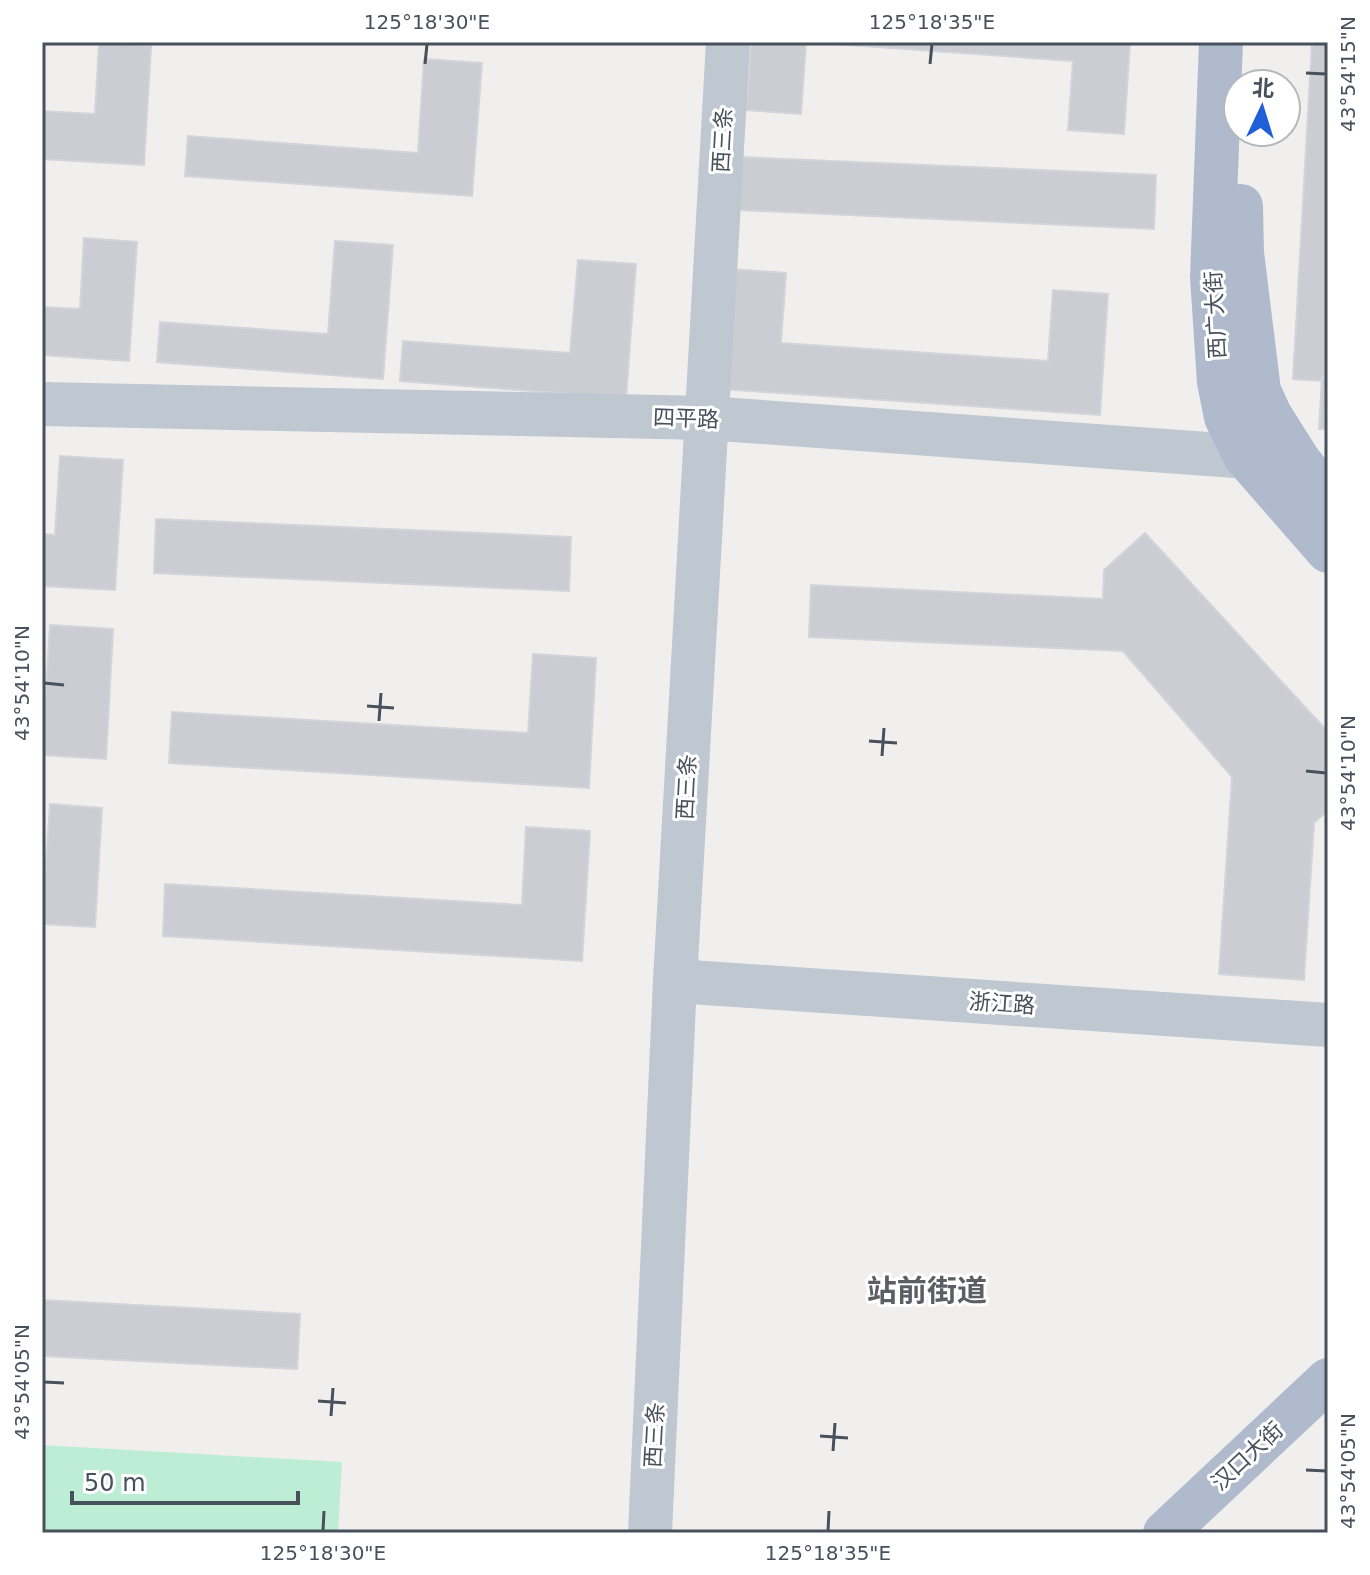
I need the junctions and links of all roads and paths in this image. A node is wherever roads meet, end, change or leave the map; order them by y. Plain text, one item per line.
1 (728, 42) edge
2 (1221, 42) edge
3 (1249, 42) edge
4 (1248, 68) edge
5 (1244, 148) edge
6 (42, 404) edge
7 (706, 418) junction
8 (1245, 456) junction
9 (1313, 462) edge
10 (1328, 497) edge
11 (1328, 551) edge
12 (675, 981) junction
13 (1328, 1025) edge
14 (1328, 1380) edge
15 (650, 1533) edge
16 (664, 1533) edge
17 (1165, 1533) edge

1 - 7 street, 西三条
2 - 8 main road, 西广大街
3 - 4 main road
5 - 9 main road
6 - 7 street, 四平路
7 - 8 street, 四平路
7 - 12 street, 西三条
8 - 9 street, 四平路
8 - 11 main road, 西广大街
9 - 10 main road
12 - 13 street, 浙江路
12 - 15 street, 西三条
14 - 17 main road, 汉口大街
15 - 16 street

